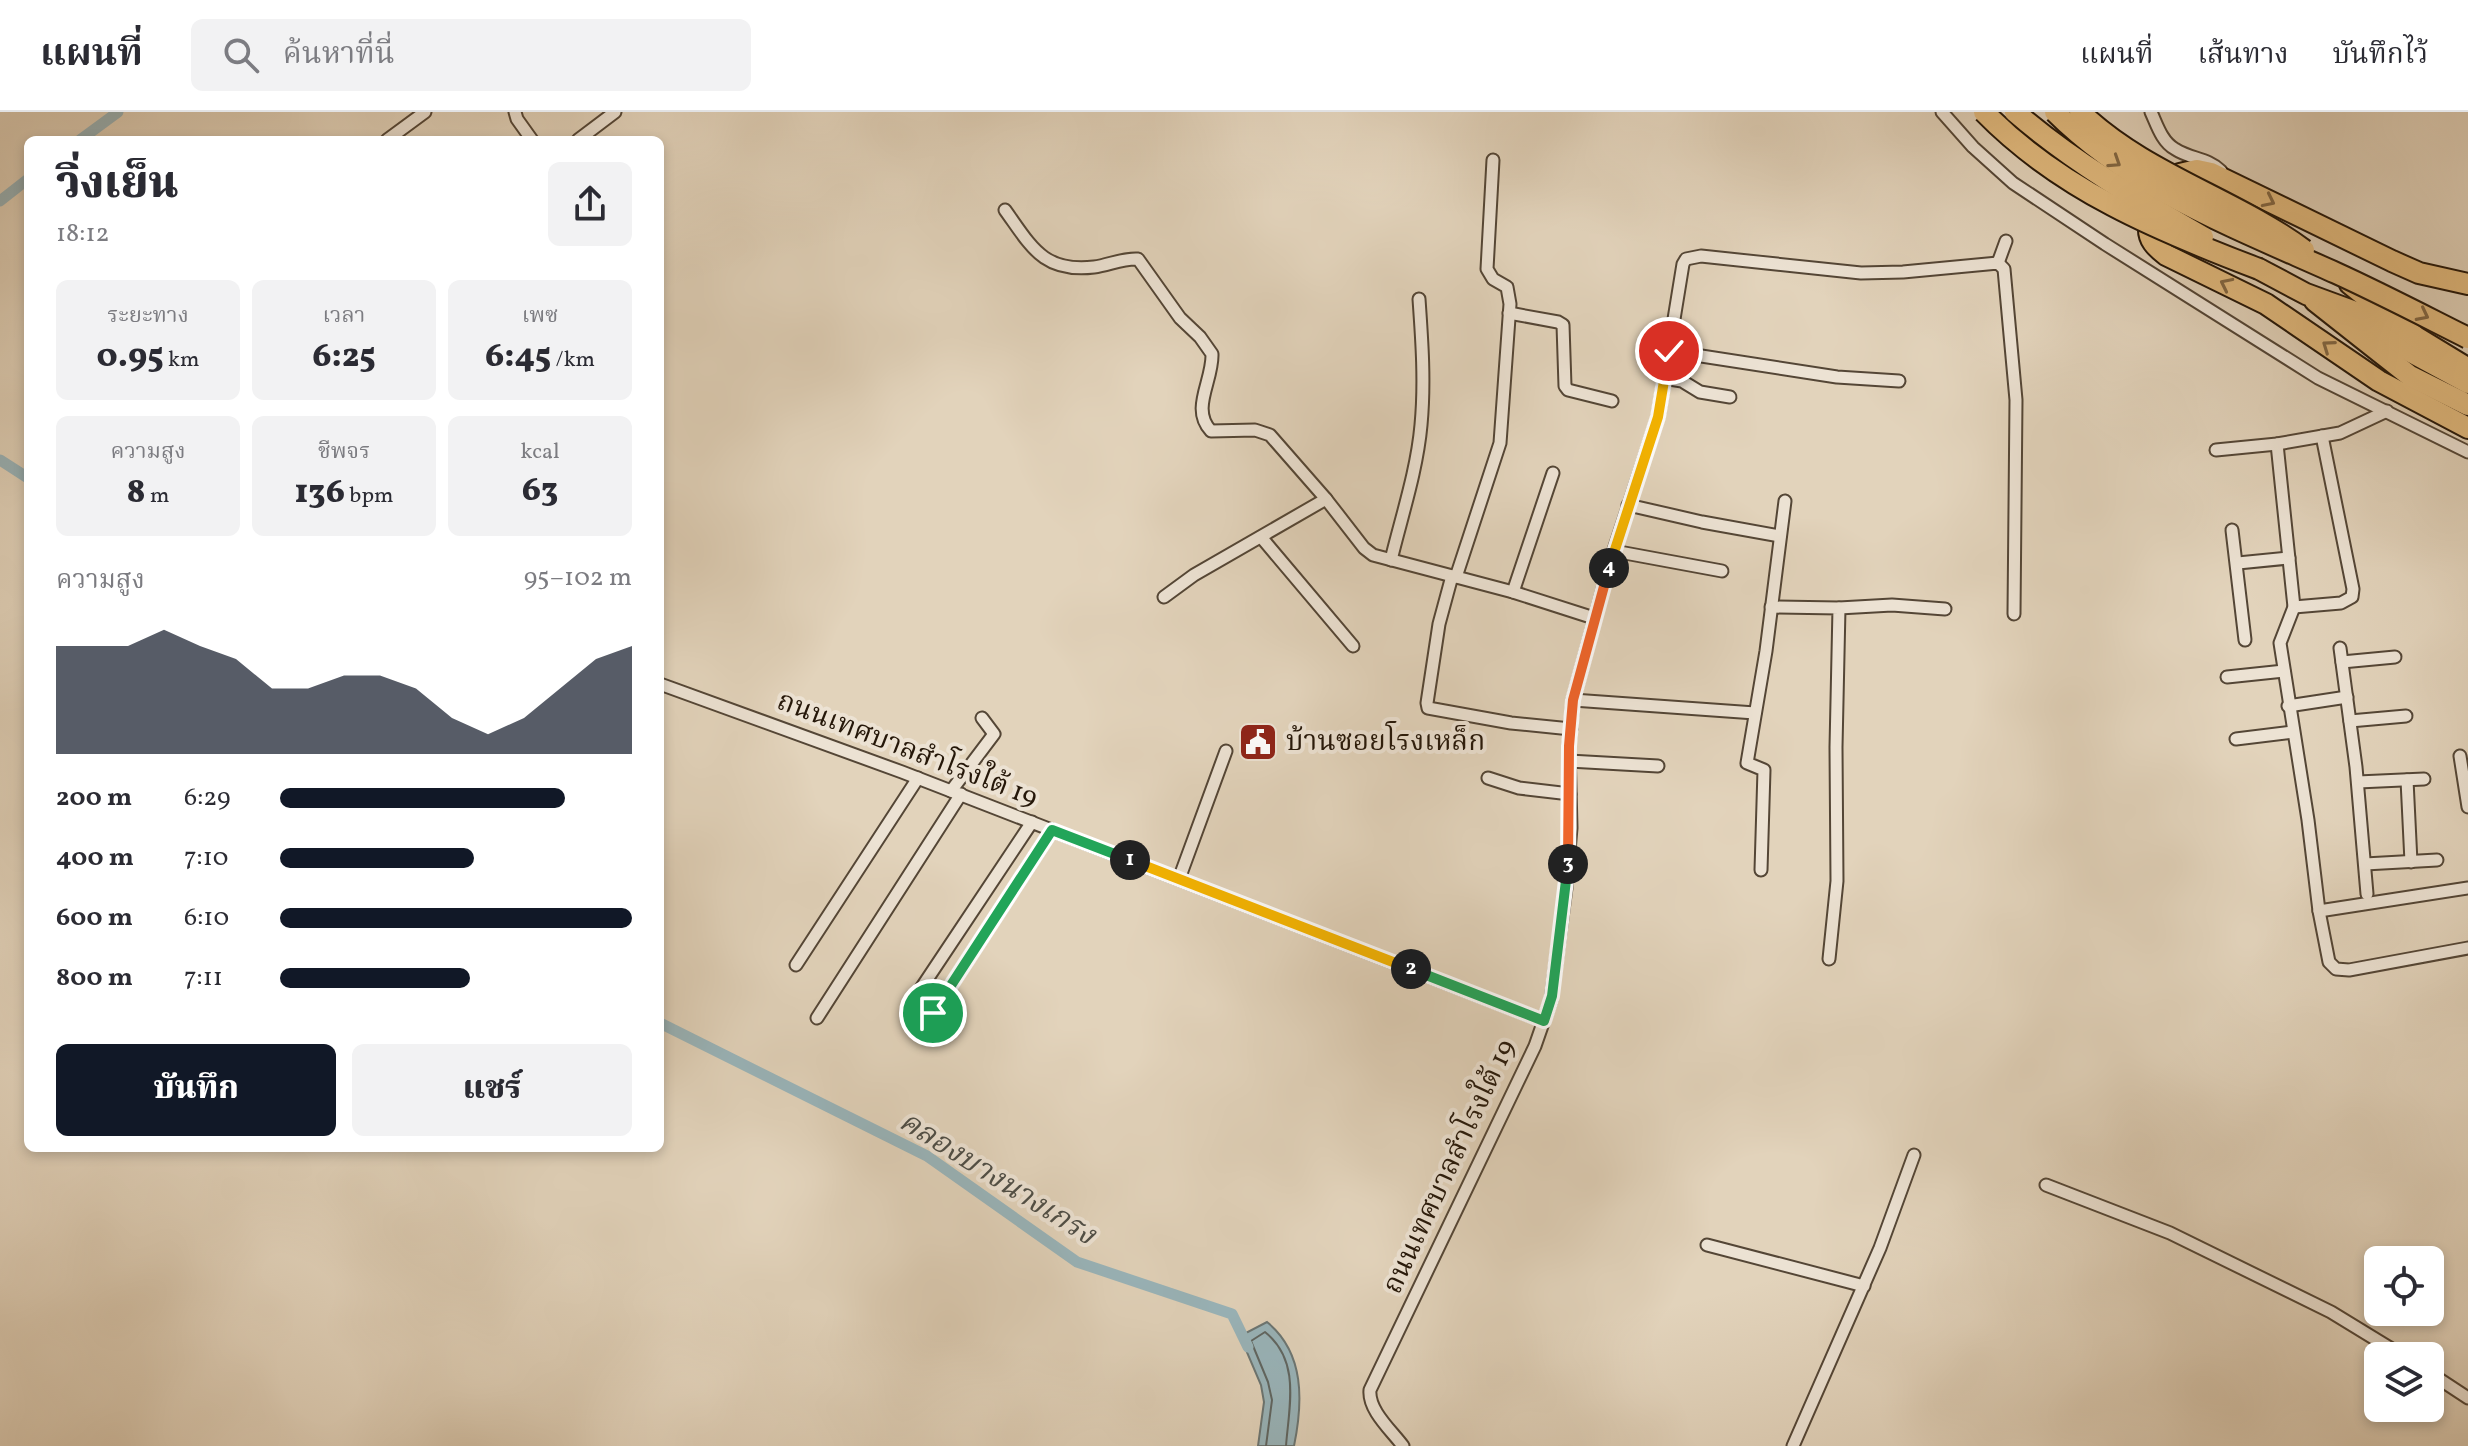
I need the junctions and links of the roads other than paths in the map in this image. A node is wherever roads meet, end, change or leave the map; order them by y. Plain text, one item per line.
1 (515, 112) edge
2 (615, 112) edge
3 (1942, 112) edge
4 (1984, 112) edge
5 (2015, 112) edge
6 (2055, 112) edge
7 (2080, 112) edge
8 (2151, 112) edge
9 (421, 113) edge
10 (392, 136) edge
11 (529, 136) edge
12 (583, 136) edge
13 (1493, 160) dead end
14 (2233, 183) junction
15 (1005, 210) dead end
16 (2006, 241) dead end
17 (1998, 263) junction
18 (2259, 269) junction
19 (2338, 274) junction
20 (2468, 284) edge
21 (2306, 294) junction
22 (1419, 299) dead end
23 (1509, 313) junction
24 (2468, 338) edge
25 (1669, 351) junction
26 (2468, 368) edge
27 (1663, 378) junction
28 (1899, 381) dead end
29 (2468, 383) edge
30 (1730, 397) dead end
31 (1612, 401) dead end
32 (2468, 405) edge
33 (2387, 411) junction
34 (2468, 428) edge
35 (2322, 436) junction
36 (2277, 444) junction
37 (2216, 450) dead end
38 (2468, 452) edge
39 (1553, 473) dead end
40 (1326, 499) junction
41 (1785, 501) dead end
42 (1628, 505) junction
43 (2232, 530) dead end
44 (1780, 536) junction
45 (1261, 537) junction
46 (1614, 551) junction
47 (2289, 558) junction
48 (1391, 560) junction
49 (2238, 563) junction
50 (1722, 571) dead end
51 (1454, 576) junction
52 (1513, 592) junction
53 (1164, 597) dead end
54 (1771, 607) junction
55 (2294, 607) junction
56 (1839, 608) junction
57 (1945, 609) dead end
58 (2014, 614) dead end
59 (1594, 618) junction
60 (2245, 640) dead end
61 (1353, 646) dead end
62 (2340, 648) dead end
63 (2395, 657) dead end
64 (2342, 662) junction
65 (2284, 671) junction
66 (2227, 677) dead end
67 (664, 685) edge
68 (2347, 697) junction
69 (1573, 700) junction
70 (2288, 706) junction
71 (1755, 713) junction
72 (2406, 716) dead end
73 (982, 718) dead end
74 (2350, 721) junction
75 (1571, 729) junction
76 (2293, 732) junction
77 (2236, 739) dead end
78 (1226, 751) dead end
79 (2460, 756) dead end
80 (1569, 761) junction
81 (1658, 766) dead end
82 (918, 778) junction
83 (1488, 778) dead end
84 (2424, 779) dead end
85 (2407, 780) junction
86 (2358, 782) junction
87 (2466, 785) edge
88 (956, 792) junction
89 (1570, 794) junction
90 (2468, 807) edge
91 (1032, 822) junction
92 (1052, 830) junction
93 (2437, 860) dead end
94 (2411, 862) junction
95 (2365, 864) junction
96 (1761, 870) dead end
97 (1179, 879) junction
98 (2468, 888) edge
99 (2367, 894) dead end
100 (2319, 911) junction
101 (2468, 948) edge
102 (1829, 959) dead end
103 (796, 965) dead end
104 (910, 1005) dead end
105 (1548, 1011) junction
106 (933, 1013) dead end
107 (817, 1018) dead end
108 (1914, 1155) dead end
109 (2046, 1185) dead end
110 (1707, 1245) dead end
111 (1864, 1286) junction
112 (2380, 1342) edge
113 (2444, 1382) edge
114 (2468, 1398) edge
115 (1403, 1446) edge
116 (1793, 1446) edge

1 - 11 street
2 - 12 street
3 - 33 street
4 - 18 highway, bridge
5 - 18 highway, bridge
6 -> 19 highway, bridge
7 - 19 highway, bridge
8 - 14 street
9 - 10 street
13 - 23 street
14 -> 20 highway
34 -> 14 highway
15 - 40 street
16 - 17 street
17 - 25 street
17 - 58 street
18 - 21 highway
19 -> 24 highway, bridge
19 - 26 highway, bridge
21 - 29 highway
21 - 32 highway
22 - 48 street
23 - 31 street
23 - 51 street
25 - 27 street
25 - 28 street
27 - 30 street
27 - 42 street
33 - 35 street
33 - 38 street
35 - 36 street
35 - 55 street
36 - 37 street
36 - 47 street
39 - 52 street
40 - 45 street
40 - 48 street
41 - 44 street
42 - 44 street
42 - 46 street
43 - 49 street
44 - 54 street
45 - 53 street
45 - 61 street
46 - 50 street
46 - 59 street
47 - 49 street
47 - 55 street
48 - 51 street
49 - 60 street
51 - 52 street
51 - 75 street
52 - 59 street
54 - 56 street
54 - 71 street
55 - 65 street
56 - 57 street
56 - 102 street
59 - 69 street
62 - 64 street
63 - 64 street
64 - 68 street
65 - 66 street
65 - 70 street
67 - 82 street, ถนนเทศบาลสำโรงใต้ 19
68 - 70 street
68 - 74 street
69 - 71 street
69 - 75 street
70 - 76 street
71 - 96 street
72 - 74 street
73 - 88 street
74 - 86 street
75 - 80 street
76 - 77 street
76 - 100 street
78 - 97 street
79 - 87 street
80 - 81 street
80 - 89 street
82 - 88 street, ถนนเทศบาลสำโรงใต้ 19
82 - 103 street
83 - 89 street
84 - 85 street
85 - 86 street
85 - 94 street
86 - 95 street
87 - 90 street
88 - 91 street, ถนนเทศบาลสำโรงใต้ 19
88 - 107 street
89 - 105 street
91 - 92 street, ถนนเทศบาลสำโรงใต้ 19
91 - 104 street
92 - 97 street, ถนนเทศบาลสำโรงใต้ 19
92 - 106 street
93 - 94 street
94 - 95 street
95 - 99 street
97 - 105 street, ถนนเทศบาลสำโรงใต้ 19
98 - 100 street
100 - 101 street
105 - 115 street, ถนนเทศบาลสำโรงใต้ 19
108 - 111 street
109 - 112 street
110 - 111 street
111 - 116 street
113 - 114 street

